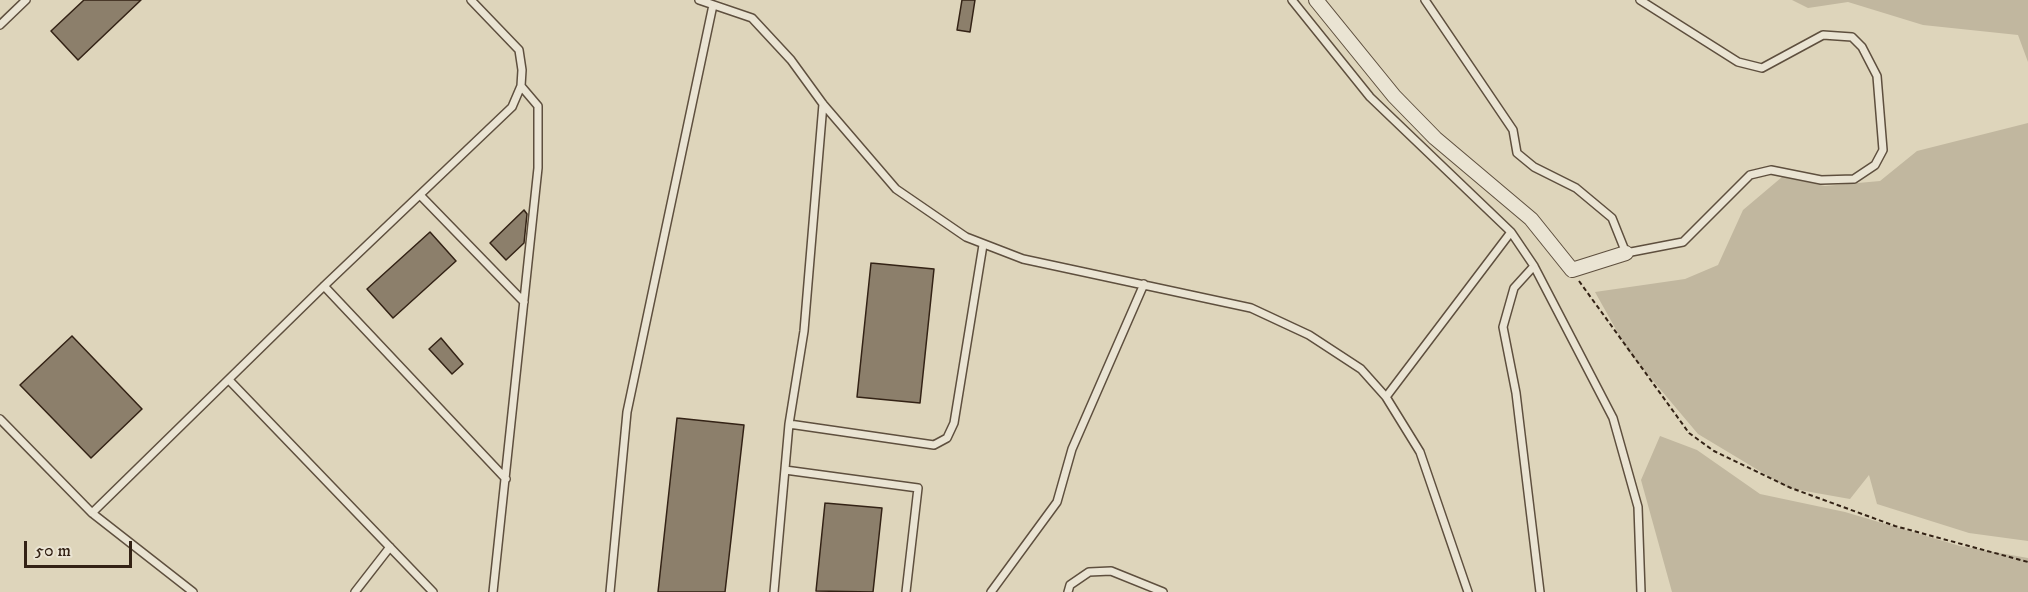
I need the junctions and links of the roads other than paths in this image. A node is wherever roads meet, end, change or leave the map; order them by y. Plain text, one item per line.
1 (26, 0) edge
2 (471, 0) edge
3 (699, 0) edge
4 (1292, 0) edge
5 (1316, 0) edge
6 (1425, 0) edge
7 (1640, 0) edge
8 (713, 5) junction
9 (0, 25) edge
10 (521, 86) junction
11 (823, 104) junction
12 (420, 195) junction
13 (1511, 232) junction
14 (983, 245) junction
15 (1626, 253) junction
16 (1534, 266) junction
17 (1143, 284) junction
18 (324, 286) junction
19 (524, 302) junction
20 (229, 380) junction
21 (1386, 397) junction
22 (0, 419) edge
23 (789, 424) junction
24 (785, 470) junction
25 (507, 479) junction
26 (92, 513) junction
27 (390, 547) junction
28 (193, 592) edge
29 (355, 592) edge
30 (433, 592) edge
31 (493, 592) edge
32 (610, 592) edge
33 (774, 592) edge
34 (906, 592) edge
35 (991, 592) edge
36 (1068, 592) edge
37 (1163, 592) edge
38 (1468, 592) edge
39 (1540, 592) edge
40 (1641, 592) edge

1 - 9 lane
2 - 10 lane
3 - 8 lane
4 - 13 lane
5 - 15 street
6 - 15 lane
7 - 15 lane
8 - 11 lane
8 - 32 lane
10 - 12 lane
10 - 19 lane
11 - 14 lane
11 - 23 lane
12 - 18 lane
12 - 19 lane
13 - 16 lane
13 - 21 lane
14 - 17 lane
14 - 23 lane
16 - 39 lane
16 - 40 lane
17 - 21 lane
17 - 35 lane
18 - 20 lane
18 - 25 lane
19 - 25 lane
20 - 26 lane
20 - 27 lane
21 - 38 lane
22 - 26 lane
23 - 24 lane
24 - 33 lane
24 - 34 lane
25 - 31 lane
26 - 28 lane
27 - 29 lane
27 - 30 lane
36 - 37 lane

